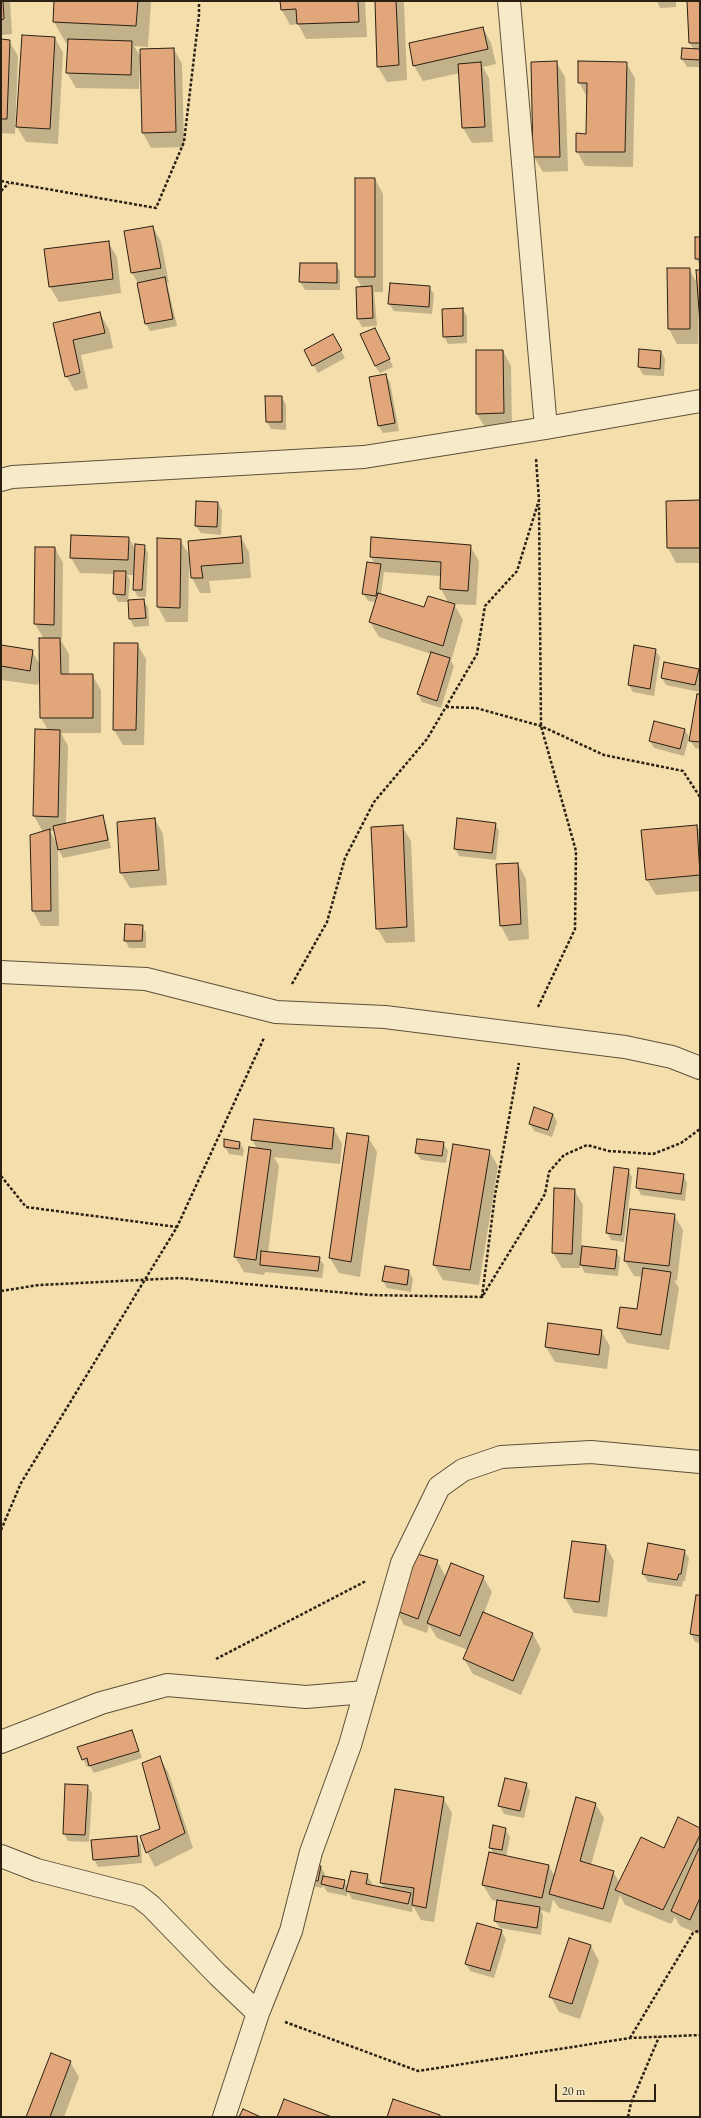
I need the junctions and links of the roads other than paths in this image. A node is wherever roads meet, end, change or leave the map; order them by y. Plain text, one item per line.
1 (509, 1) edge
2 (700, 401) edge
3 (546, 428) junction
4 (1, 480) edge
5 (1, 972) edge
6 (700, 1068) edge
7 (700, 1462) edge
8 (365, 1692) junction
9 (1, 1742) edge
10 (1, 1856) edge
11 (258, 2013) junction
12 (224, 2117) edge

1 - 3 street
2 - 3 street
3 - 4 street
5 - 6 street
7 - 8 street
8 - 9 street
8 - 11 street
10 - 11 street
11 - 12 street

